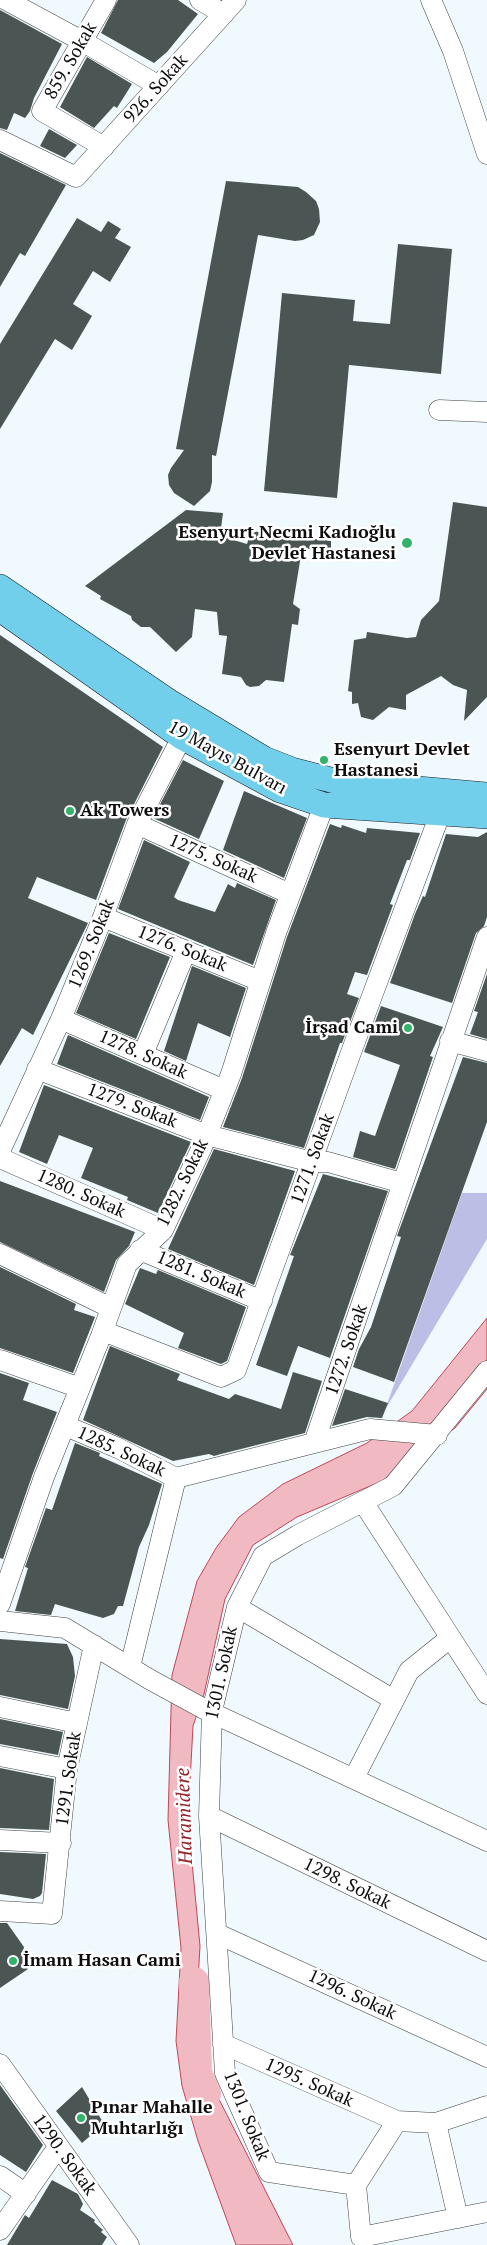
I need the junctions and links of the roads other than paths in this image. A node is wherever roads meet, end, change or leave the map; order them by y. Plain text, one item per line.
1 (6, 0) edge
2 (106, 0) edge
3 (200, 0) edge
4 (432, 0) edge
5 (230, 7) edge
6 (82, 41) junction
7 (160, 86) junction
8 (0, 140) edge
9 (104, 147) junction
10 (487, 154) edge
11 (439, 410) dead end
12 (487, 412) edge
13 (0, 587) edge
14 (0, 609) edge
15 (182, 737) junction
16 (487, 795) edge
17 (324, 805) junction
18 (440, 814) junction
19 (487, 816) edge
20 (137, 824) junction
21 (290, 894) junction
22 (103, 917) junction
23 (486, 946) edge
24 (186, 950) junction
25 (260, 981) junction
26 (61, 1019) junction
27 (450, 1041) junction
28 (487, 1050) edge
29 (143, 1054) junction
30 (37, 1069) junction
31 (224, 1090) junction
32 (206, 1136) junction
33 (0, 1151) edge
34 (0, 1158) edge
35 (312, 1162) junction
36 (402, 1183) junction
37 (162, 1230) junction
38 (140, 1250) junction
39 (0, 1254) edge
40 (262, 1301) junction
41 (111, 1308) junction
42 (102, 1331) junction
43 (0, 1360) edge
44 (487, 1371) edge
45 (80, 1388) junction
46 (66, 1426) junction
47 (437, 1435) junction
48 (314, 1443) junction
49 (176, 1478) junction
50 (363, 1502) junction
51 (0, 1604) edge
52 (237, 1607) junction
53 (0, 1621) edge
54 (450, 1638) junction
55 (94, 1645) junction
56 (130, 1667) junction
57 (487, 1694) edge
58 (394, 1700) junction
59 (0, 1707) edge
60 (209, 1710) junction
61 (78, 1723) junction
62 (0, 1756) edge
63 (68, 1769) junction
64 (354, 1778) junction
65 (209, 1816) junction
66 (0, 1840) edge
67 (487, 1841) edge
68 (60, 1843) junction
69 (0, 1911) edge
70 (218, 1934) junction
71 (487, 1950) edge
72 (222, 2044) junction
73 (487, 2057) edge
74 (0, 2064) edge
75 (487, 2106) edge
76 (396, 2121) junction
77 (436, 2123) junction
78 (58, 2147) junction
79 (0, 2176) edge
80 (356, 2185) junction
81 (26, 2194) junction
82 (487, 2212) edge
83 (458, 2218) junction
84 (0, 2230) edge
85 (129, 2245) edge

1 - 6 street
2 - 6 street, 859. Sokak
3 - 5 street
4 - 10 street
5 - 7 street, 926. Sokak
6 - 7 street
6 - 9 street, 859. Sokak
7 - 9 street, 926. Sokak
8 - 9 street, 926. Sokak
11 - 12 street
13 - 16 main road, 19 Mayıs Bulvarı
14 - 15 main road, 19 Mayıs Bulvarı
15 - 17 main road, 19 Mayıs Bulvarı
15 - 20 street, 1269. Sokak
17 - 18 main road, 19 Mayıs Bulvarı
17 - 21 street, 1282. Sokak
18 - 19 main road, 19 Mayıs Bulvarı
18 - 35 street, 1271. Sokak
20 - 21 street, 1275. Sokak
20 - 22 street, 1269. Sokak
21 - 25 street, 1282. Sokak
22 - 24 street, 1276. Sokak
22 - 26 street, 1269. Sokak
23 - 27 street, 1272. Sokak
24 - 25 street, 1276. Sokak
24 - 29 street
25 - 31 street, 1282. Sokak
26 - 29 street, 1278. Sokak
26 - 30 street, 1269. Sokak
27 - 28 street
27 - 36 street, 1272. Sokak
29 - 31 street, 1278. Sokak
30 - 32 street, 1279. Sokak
30 - 33 street, 1269. Sokak
31 - 32 street, 1282. Sokak
32 - 35 street, 1279. Sokak
32 - 37 street, 1282. Sokak
34 - 37 street, 1280. Sokak
35 - 36 street, 1279. Sokak
35 - 40 street, 1271. Sokak
36 - 48 street, 1272. Sokak
37 - 38 street, 1282. Sokak
38 - 40 street, 1281. Sokak
38 - 41 street, 1282. Sokak
39 - 41 street
40 - 42 street, 1271. Sokak
41 - 42 street, 1282. Sokak
42 - 45 street, 1282. Sokak
43 - 45 street
44 - 47 street, 1301. Sokak
45 - 46 street, 1282. Sokak
46 - 49 street, 1285. Sokak
46 - 51 street, 1282. Sokak
47 - 48 street
47 - 50 street, 1301. Sokak
48 - 49 street
49 - 56 street
50 - 52 street, 1301. Sokak
50 - 54 street
52 - 58 street
52 - 60 street, 1301. Sokak
53 - 55 street
54 - 57 street
54 - 58 street
55 - 56 street
55 - 61 street, 1291. Sokak
56 - 60 street
58 - 64 street
59 - 61 street
60 - 64 street
60 - 65 street, 1301. Sokak
61 - 63 street, 1291. Sokak
62 - 63 street
63 - 68 street, 1291. Sokak
64 - 67 street
65 - 70 street, 1301. Sokak
65 - 71 street, 1298. Sokak
66 - 68 street
68 - 69 street, 1291. Sokak
70 - 72 street, 1301. Sokak
70 - 73 street, 1296. Sokak
72 - 76 street, 1295. Sokak
72 - 80 street, 1301. Sokak
74 - 78 street, 1290. Sokak
75 - 77 street
76 - 77 street
76 - 80 street
77 - 83 street
78 - 81 street
78 - 85 street, 1290. Sokak
79 - 81 street
80 - 83 street
81 - 84 street
82 - 83 street

